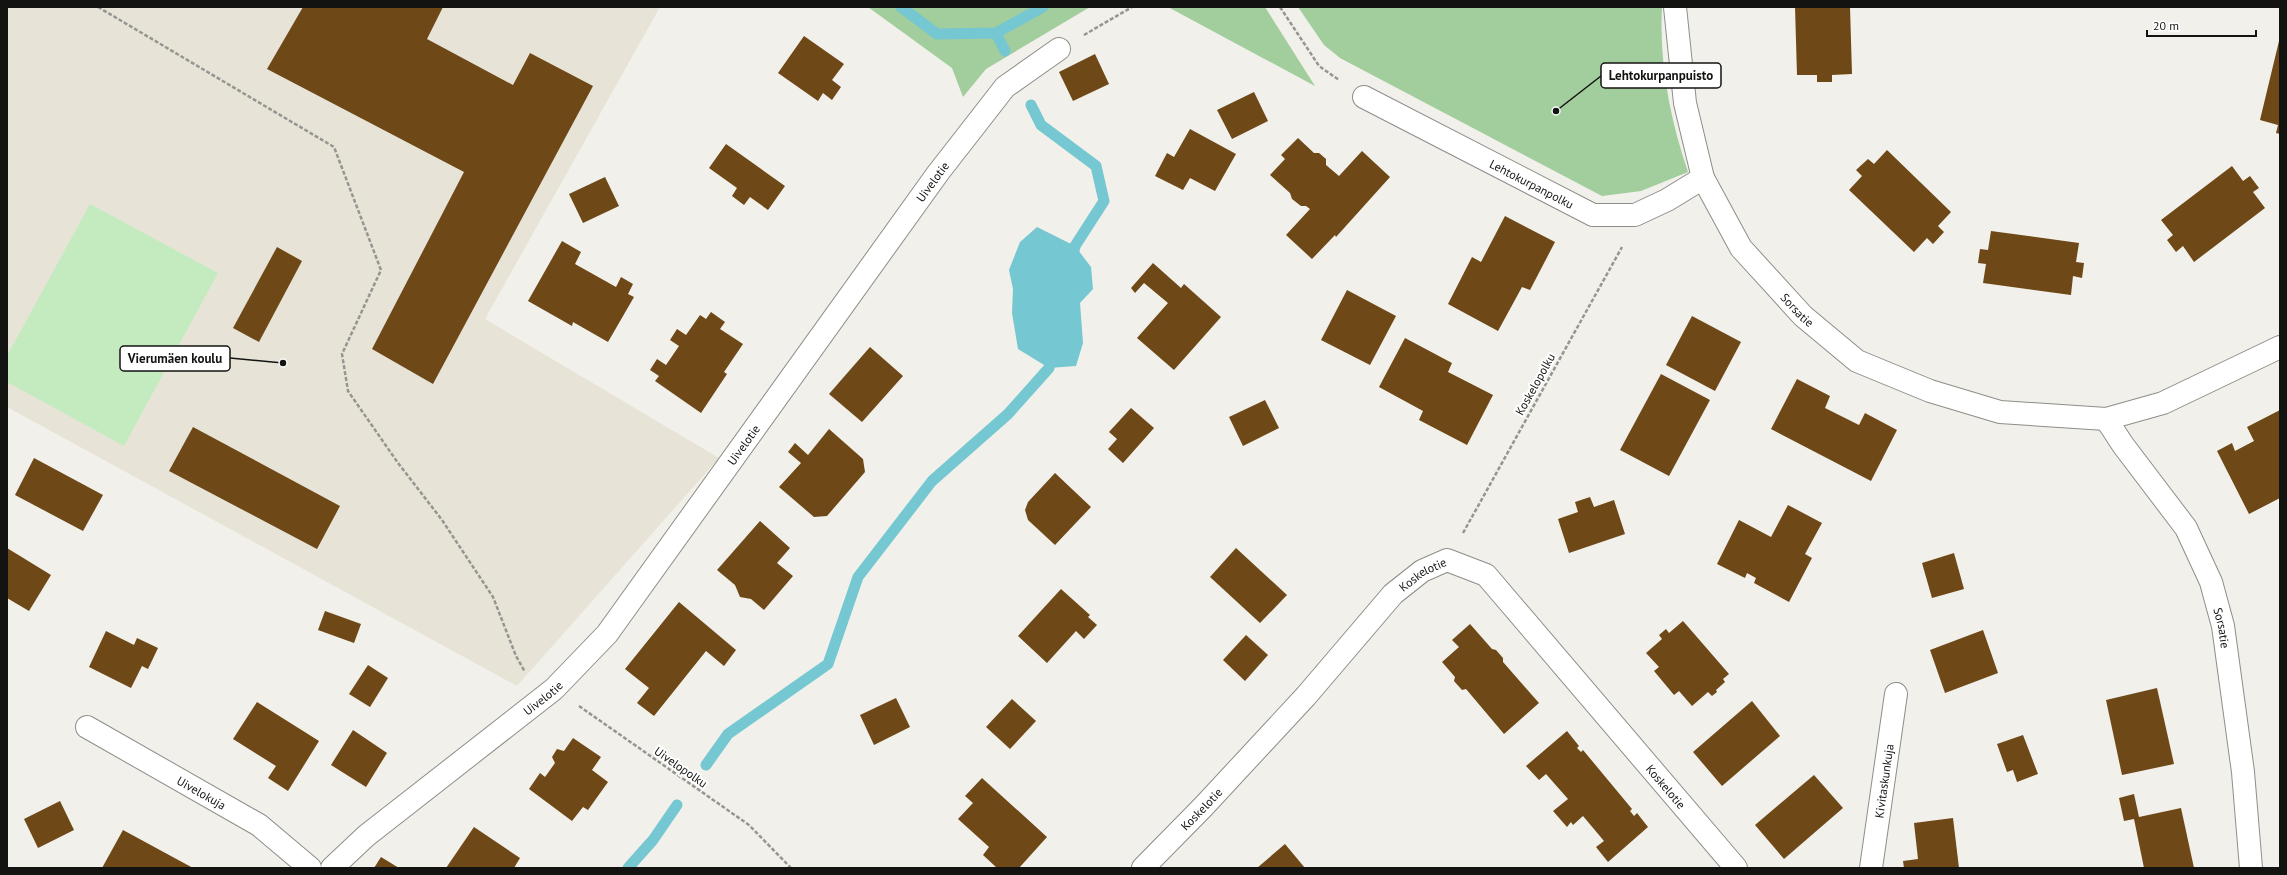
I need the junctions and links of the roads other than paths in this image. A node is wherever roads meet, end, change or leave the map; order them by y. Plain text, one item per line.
1 (1675, 7) edge
2 (1059, 49) road end
3 (1364, 96) road end
4 (1703, 178) junction
5 (2280, 347) edge
6 (2106, 420) junction
7 (1896, 694) dead end
8 (87, 726) dead end
9 (310, 868) edge
10 (332, 868) edge
11 (1143, 868) edge
12 (1736, 868) edge
13 (1871, 868) edge
14 (2251, 868) edge

1 - 4 street, Sorsatie
2 - 10 street, Uivelotie
3 - 4 street, Lehtokurpanpolku
4 - 6 street, Sorsatie
5 - 6 street, Sorsatie
6 - 14 street, Sorsatie
7 - 13 street, Kivitaskunkuja
8 - 9 street, Uivelokuja
11 - 12 street, Koskelotie

